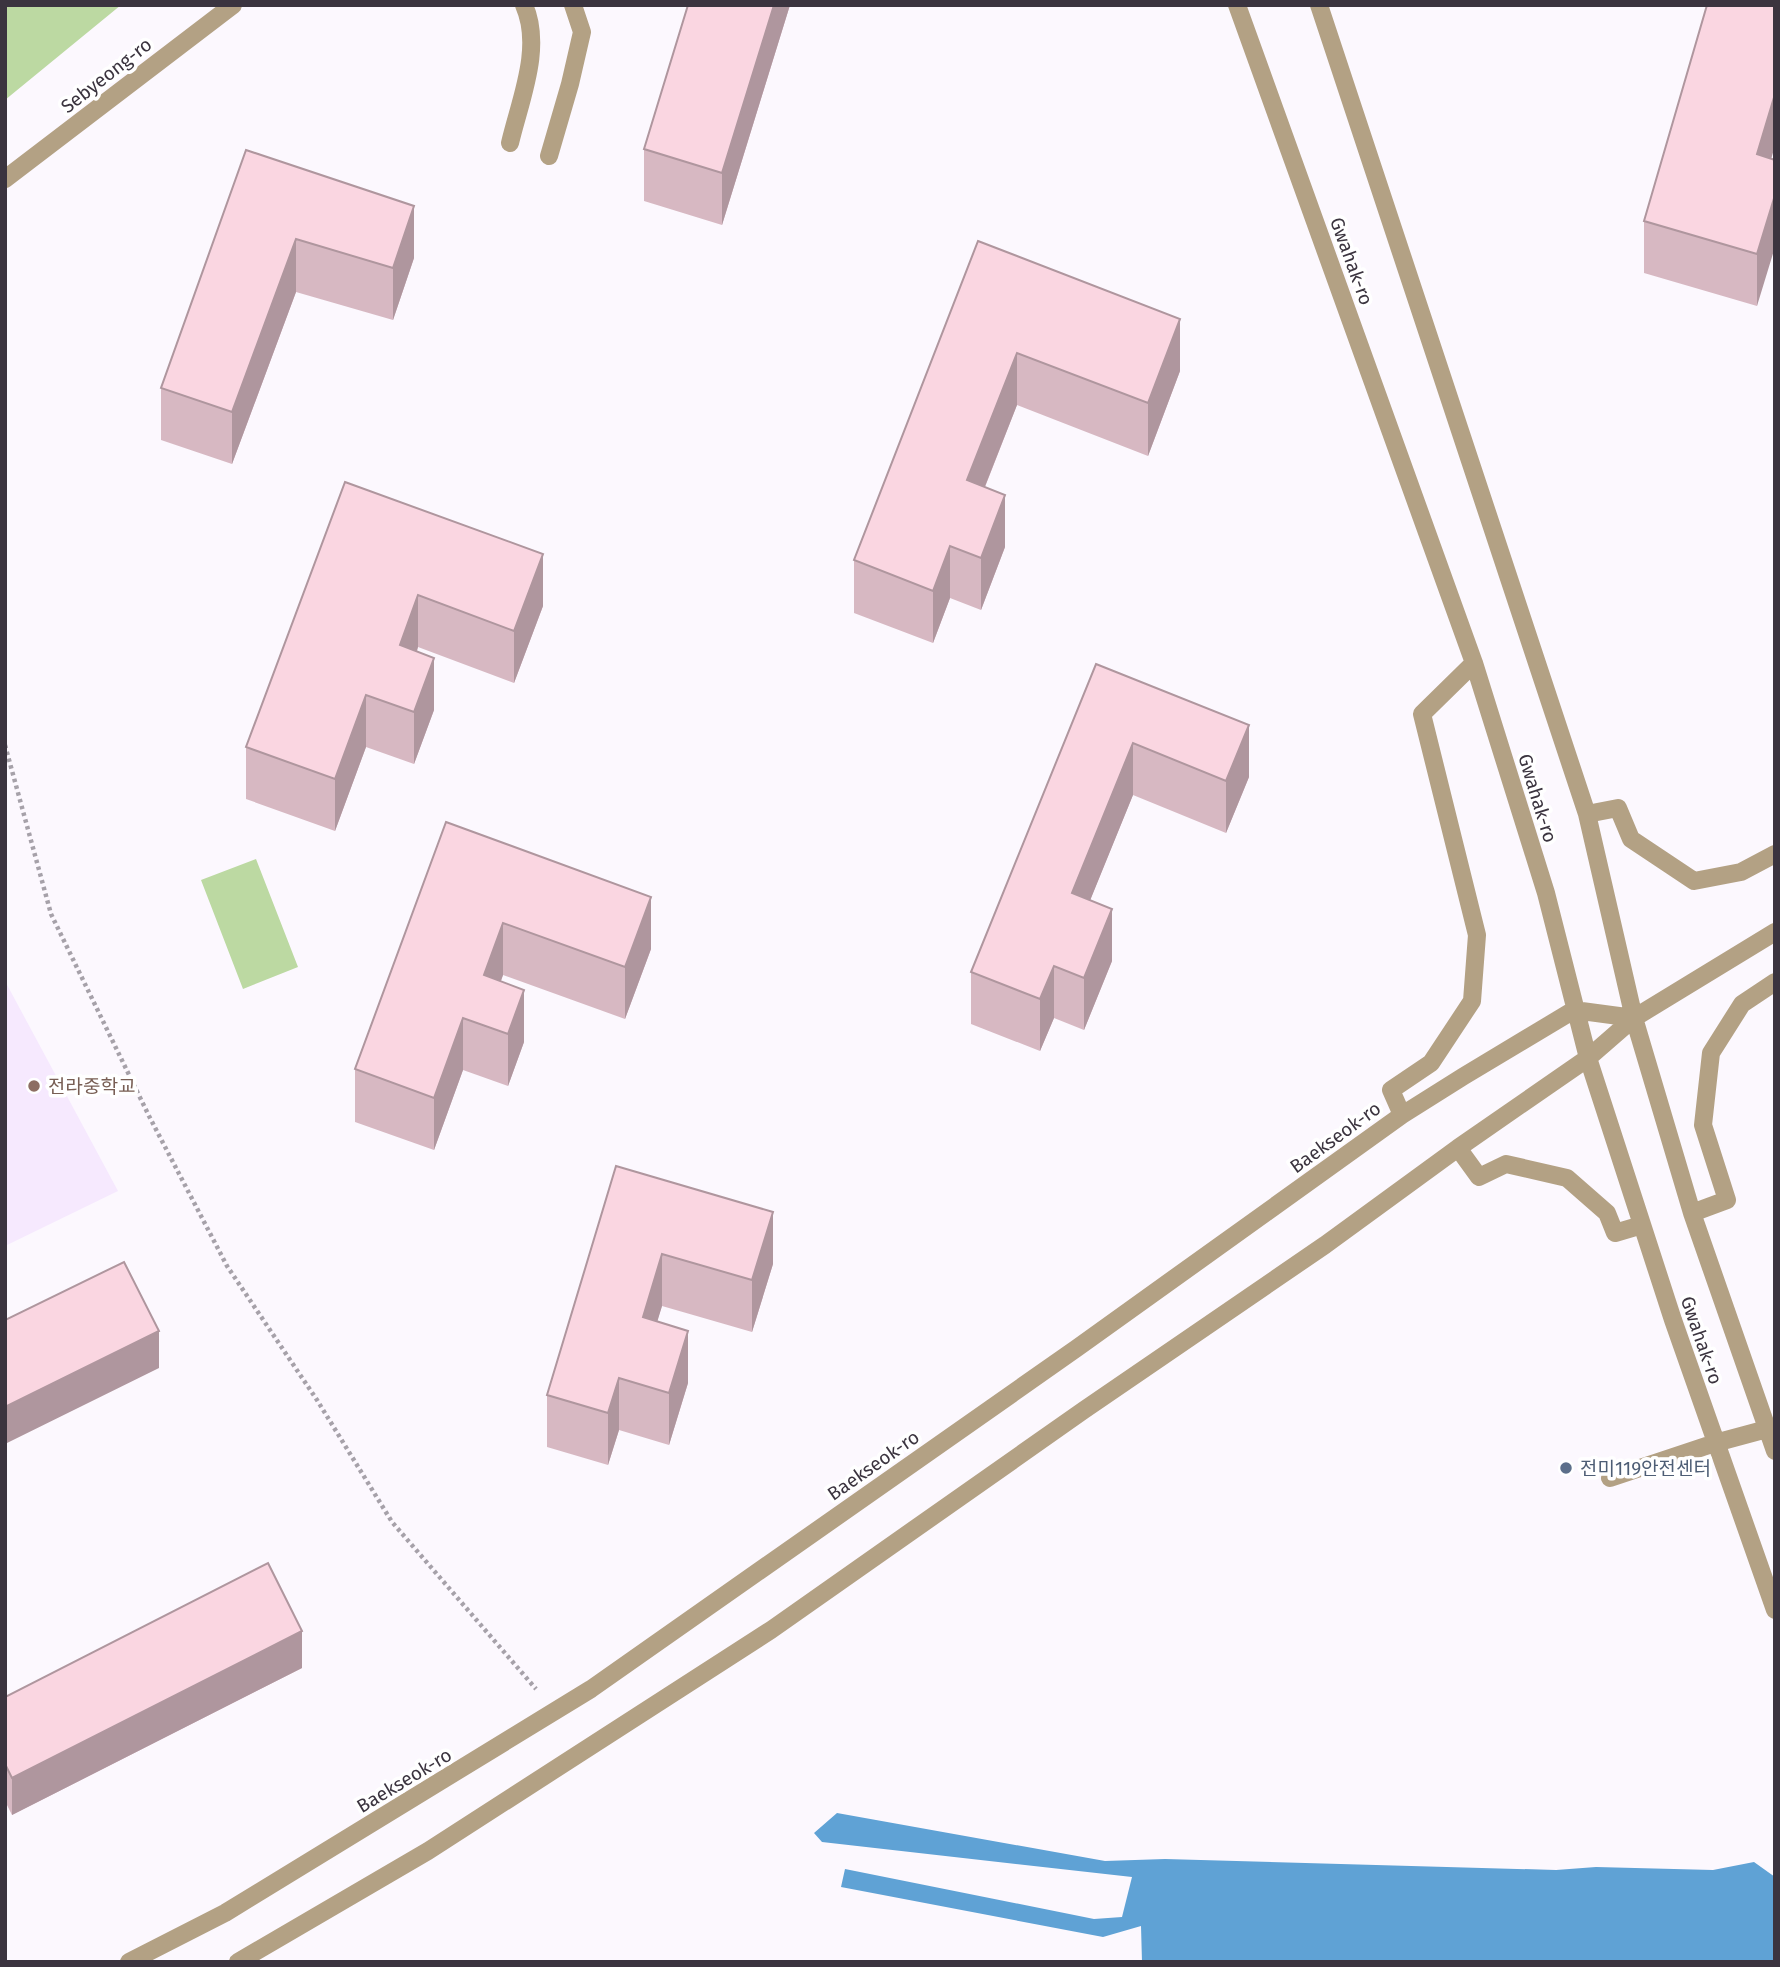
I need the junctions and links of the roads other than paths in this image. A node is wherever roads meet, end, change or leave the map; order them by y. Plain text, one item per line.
1 (233, 5) edge
2 (524, 5) edge
3 (573, 5) edge
4 (1237, 5) edge
5 (1319, 5) edge
6 (510, 143) dead end
7 (549, 156) dead end
8 (5, 179) edge
9 (1474, 663) junction
10 (1587, 814) junction
11 (1775, 854) edge
12 (1775, 932) edge
13 (1775, 982) edge
14 (1574, 1010) junction
15 (1634, 1018) junction
16 (1588, 1058) junction
17 (1402, 1115) junction
18 (1458, 1148) junction
19 (1692, 1213) junction
20 (1642, 1226) junction
21 (1767, 1429) junction
22 (1715, 1443) junction
23 (1775, 1451) edge
24 (1609, 1478) dead end
25 (1775, 1610) edge
26 (129, 1962) edge
27 (238, 1962) edge

1 - 8 street, Sebyeong-ro
2 - 6 street
3 - 7 street
4 - 9 street, Gwahak-ro
5 - 10 street, Gwahak-ro
9 - 14 street, Gwahak-ro
9 - 17 street
10 - 11 street
10 - 15 street, Gwahak-ro
12 - 15 street
13 - 19 street
14 - 15 street
14 - 16 street, Gwahak-ro
14 - 17 street, Baekseok-ro
15 - 16 street
15 - 19 street, Gwahak-ro
16 - 18 street
16 - 20 street, Gwahak-ro
17 - 26 street, Baekseok-ro
18 - 20 street
18 - 27 street
19 - 21 street, Gwahak-ro
20 - 22 street, Gwahak-ro
21 - 22 street
21 - 23 street, Gwahak-ro
22 - 24 street
22 - 25 street, Gwahak-ro

